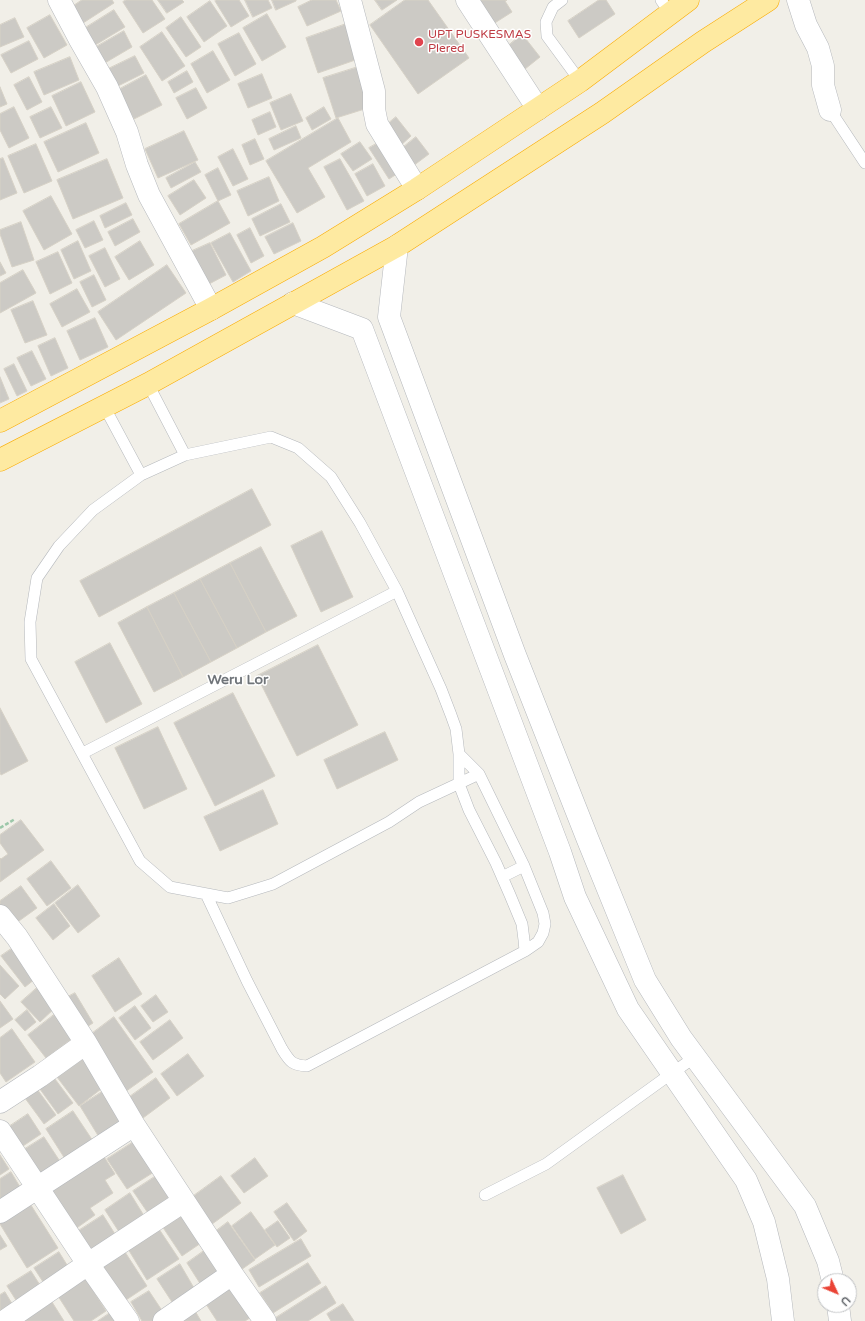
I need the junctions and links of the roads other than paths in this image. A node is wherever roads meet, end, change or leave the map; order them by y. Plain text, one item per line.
1 (59, 0) edge
2 (350, 0) edge
3 (467, 0) edge
4 (562, 0) edge
5 (688, 0) edge
6 (768, 0) edge
7 (798, 0) edge
8 (666, 6) edge
9 (580, 81) junction
10 (538, 109) junction
11 (830, 110) joint
12 (865, 163) edge
13 (417, 189) junction
14 (397, 246) junction
15 (293, 303) junction
16 (211, 309) junction
17 (148, 384) junction
18 (104, 406) junction
19 (0, 421) edge
20 (185, 455) junction
21 (0, 460) edge
22 (141, 475) junction
23 (480, 560) junction
24 (454, 571) junction
25 (397, 590) junction
26 (83, 753) junction
27 (459, 754) junction
28 (479, 774) junction
29 (459, 784) junction
30 (588, 840) junction
31 (560, 852) junction
32 (524, 866) junction
33 (502, 877) junction
34 (206, 894) junction
35 (0, 916) edge
36 (525, 951) junction
37 (86, 1043) junction
38 (695, 1057) junction
39 (672, 1073) junction
40 (0, 1102) edge
41 (134, 1125) junction
42 (0, 1131) edge
43 (37, 1186) junction
44 (485, 1194) dead end
45 (184, 1201) junction
46 (0, 1212) edge
47 (88, 1264) junction
48 (831, 1273) edge
49 (232, 1274) junction
50 (6, 1321) edge
51 (128, 1321) edge
52 (164, 1321) edge
53 (265, 1321) edge
54 (783, 1321) edge

1 - 16 street
2 - 13 street
3 - 10 street
4 - 9 lane
5 - 8 highway
6 - 14 highway
7 - 11 street
8 - 9 highway
9 - 10 highway
10 - 13 highway
11 - 12 lane
13 - 16 highway
14 - 15 highway
14 - 23 street
15 - 17 highway
15 - 24 street
16 - 19 highway
17 - 18 highway
17 - 20 lane
18 - 21 highway
18 - 22 lane
20 - 22 lane
20 - 25 lane
22 - 26 lane
23 - 24 street
23 - 30 street
24 - 31 street
25 - 26 lane
25 - 27 lane
26 - 34 lane
27 - 28 lane
27 - 29 lane
28 - 29 lane
28 - 32 lane
29 - 33 lane
29 - 34 lane
30 - 31 street
30 - 38 street
31 - 39 street
32 - 33 lane
32 - 36 lane
33 - 36 lane
34 - 36 lane
35 - 37 street
37 - 40 street
37 - 41 street
38 - 39 lane
38 - 48 street
39 - 44 lane
39 - 54 street
41 - 43 street
41 - 45 street
42 - 43 street
43 - 46 street
43 - 47 street
45 - 47 street
45 - 49 street
47 - 50 street
47 - 51 street
49 - 52 street
49 - 53 street

